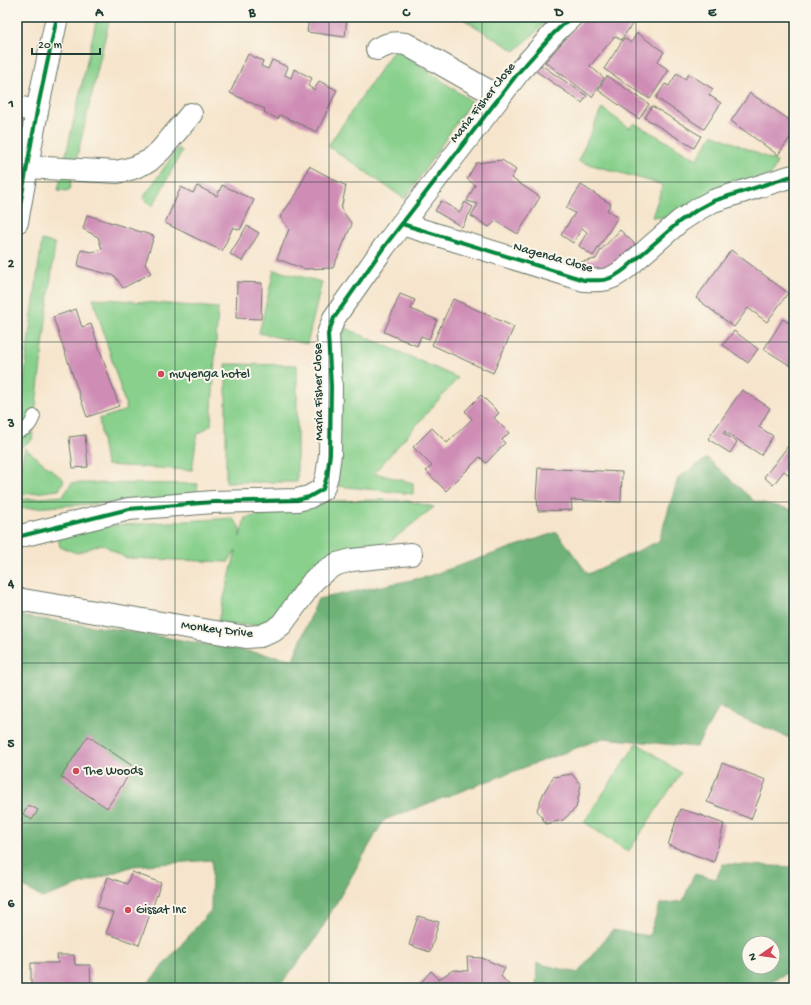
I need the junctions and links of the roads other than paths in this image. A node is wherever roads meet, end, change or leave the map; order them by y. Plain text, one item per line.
1 (57, 17) edge
2 (571, 17) edge
3 (377, 49) dead end
4 (499, 97) junction
5 (27, 109) edge
6 (191, 114) dead end
7 (27, 167) junction
8 (794, 176) edge
9 (17, 222) edge
10 (402, 224) junction
11 (34, 416) dead end
12 (17, 432) edge
13 (17, 537) edge
14 (411, 554) dead end
15 (17, 599) edge

1 - 5 street
2 - 4 street, Maria Fisher Close
3 - 4 street
4 - 10 street, Maria Fisher Close
5 - 7 street
6 - 7 street
7 - 9 street
8 - 10 street, Nagenda Close
10 - 13 street, Maria Fisher Close
11 - 12 lane
14 - 15 street, Monkey Drive

